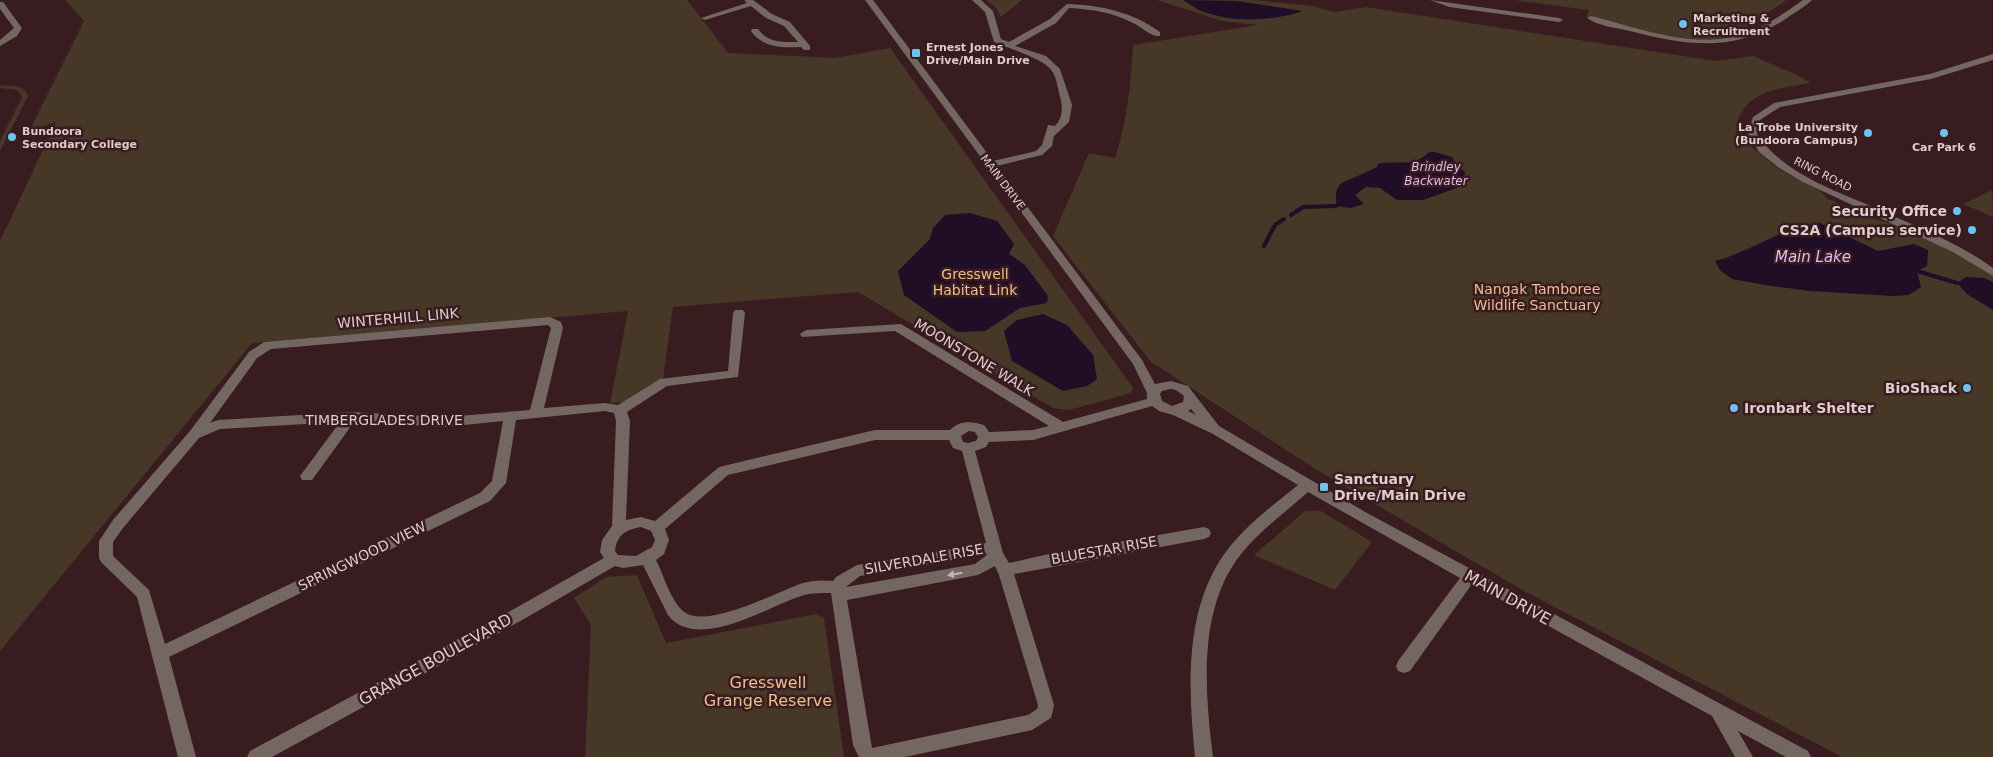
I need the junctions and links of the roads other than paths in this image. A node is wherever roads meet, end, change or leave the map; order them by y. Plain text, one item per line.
1 (869, 0) edge
2 (976, 0) edge
3 (1434, 0) edge
4 (1808, 0) edge
5 (749, 2) edge
6 (1, 7) edge
7 (705, 18) dead end
8 (1591, 18) dead end
9 (1559, 20) dead end
10 (755, 31) dead end
11 (1157, 34) dead end
12 (0, 44) edge
13 (1012, 44) junction
14 (1993, 57) edge
15 (990, 164) junction
16 (1993, 273) edge
17 (739, 313) dead end
18 (806, 334) dead end
19 (1138, 363) junction
20 (1167, 384) junction
21 (1154, 397) junction
22 (1191, 401) junction
23 (620, 410) junction
24 (1175, 410) junction
25 (536, 413) junction
26 (510, 416) junction
27 (351, 417) junction
28 (1063, 428) junction
29 (1218, 430) junction
30 (194, 435) junction
31 (954, 436) junction
32 (985, 437) junction
33 (968, 448) junction
34 (308, 476) dead end
35 (1308, 485) junction
36 (657, 527) junction
37 (619, 528) junction
38 (1204, 532) dead end
39 (995, 550) junction
40 (648, 558) junction
41 (613, 560) junction
42 (1005, 570) junction
43 (1470, 576) junction
44 (838, 591) junction
45 (161, 654) junction
46 (1404, 666) dead end
47 (1718, 712) junction
48 (187, 757) edge
49 (256, 757) edge
50 (868, 757) edge
51 (1204, 757) edge
52 (1744, 757) edge
53 (1802, 757) edge

1 - 15 street, MAIN DRIVE
2 - 13 street
3 - 9 street
4 - 8 street
5 - 7 street
5 - 10 street
6 - 12 street
11 - 13 street
13 - 15 street
14 - 16 street, RING ROAD
15 - 19 street, MAIN DRIVE
17 - 23 street
18 - 28 street, MOONSTONE WALK
19 - 20 street, MAIN DRIVE
19 - 21 street, MAIN DRIVE
20 - 21 street
20 - 22 street
21 - 24 street
21 - 28 street
22 - 24 street
22 - 29 street, MAIN DRIVE
23 - 25 street, TIMBERGLADES DRIVE
23 - 37 street
24 - 29 street, MAIN DRIVE
25 - 26 street, TIMBERGLADES DRIVE
25 - 30 street, WINTERHILL LINK
26 - 27 street, TIMBERGLADES DRIVE
26 - 45 street, SPRINGWOOD VIEW
27 - 30 street, TIMBERGLADES DRIVE
27 - 34 street
28 - 32 street
29 - 35 street, MAIN DRIVE
30 - 45 street, TIMBERGLADES DRIVE
31 - 32 street
31 - 33 street
31 - 36 street
32 - 33 street
33 - 39 street, SILVERDALE RISE
35 - 43 street, MAIN DRIVE
35 - 51 street
36 - 37 street
36 - 40 street
37 - 41 street
38 - 42 street, BLUESTAR RISE
39 - 42 street
39 - 44 street, SILVERDALE RISE
40 - 41 street
40 - 44 street, SILVERDALE RISE
41 - 49 street, GRANGE BOULEVARD
42 - 50 street
43 - 46 street
43 - 47 street, MAIN DRIVE
44 - 50 street
45 - 48 street, TIMBERGLADES DRIVE
47 - 52 street
47 - 53 street, MAIN DRIVE

